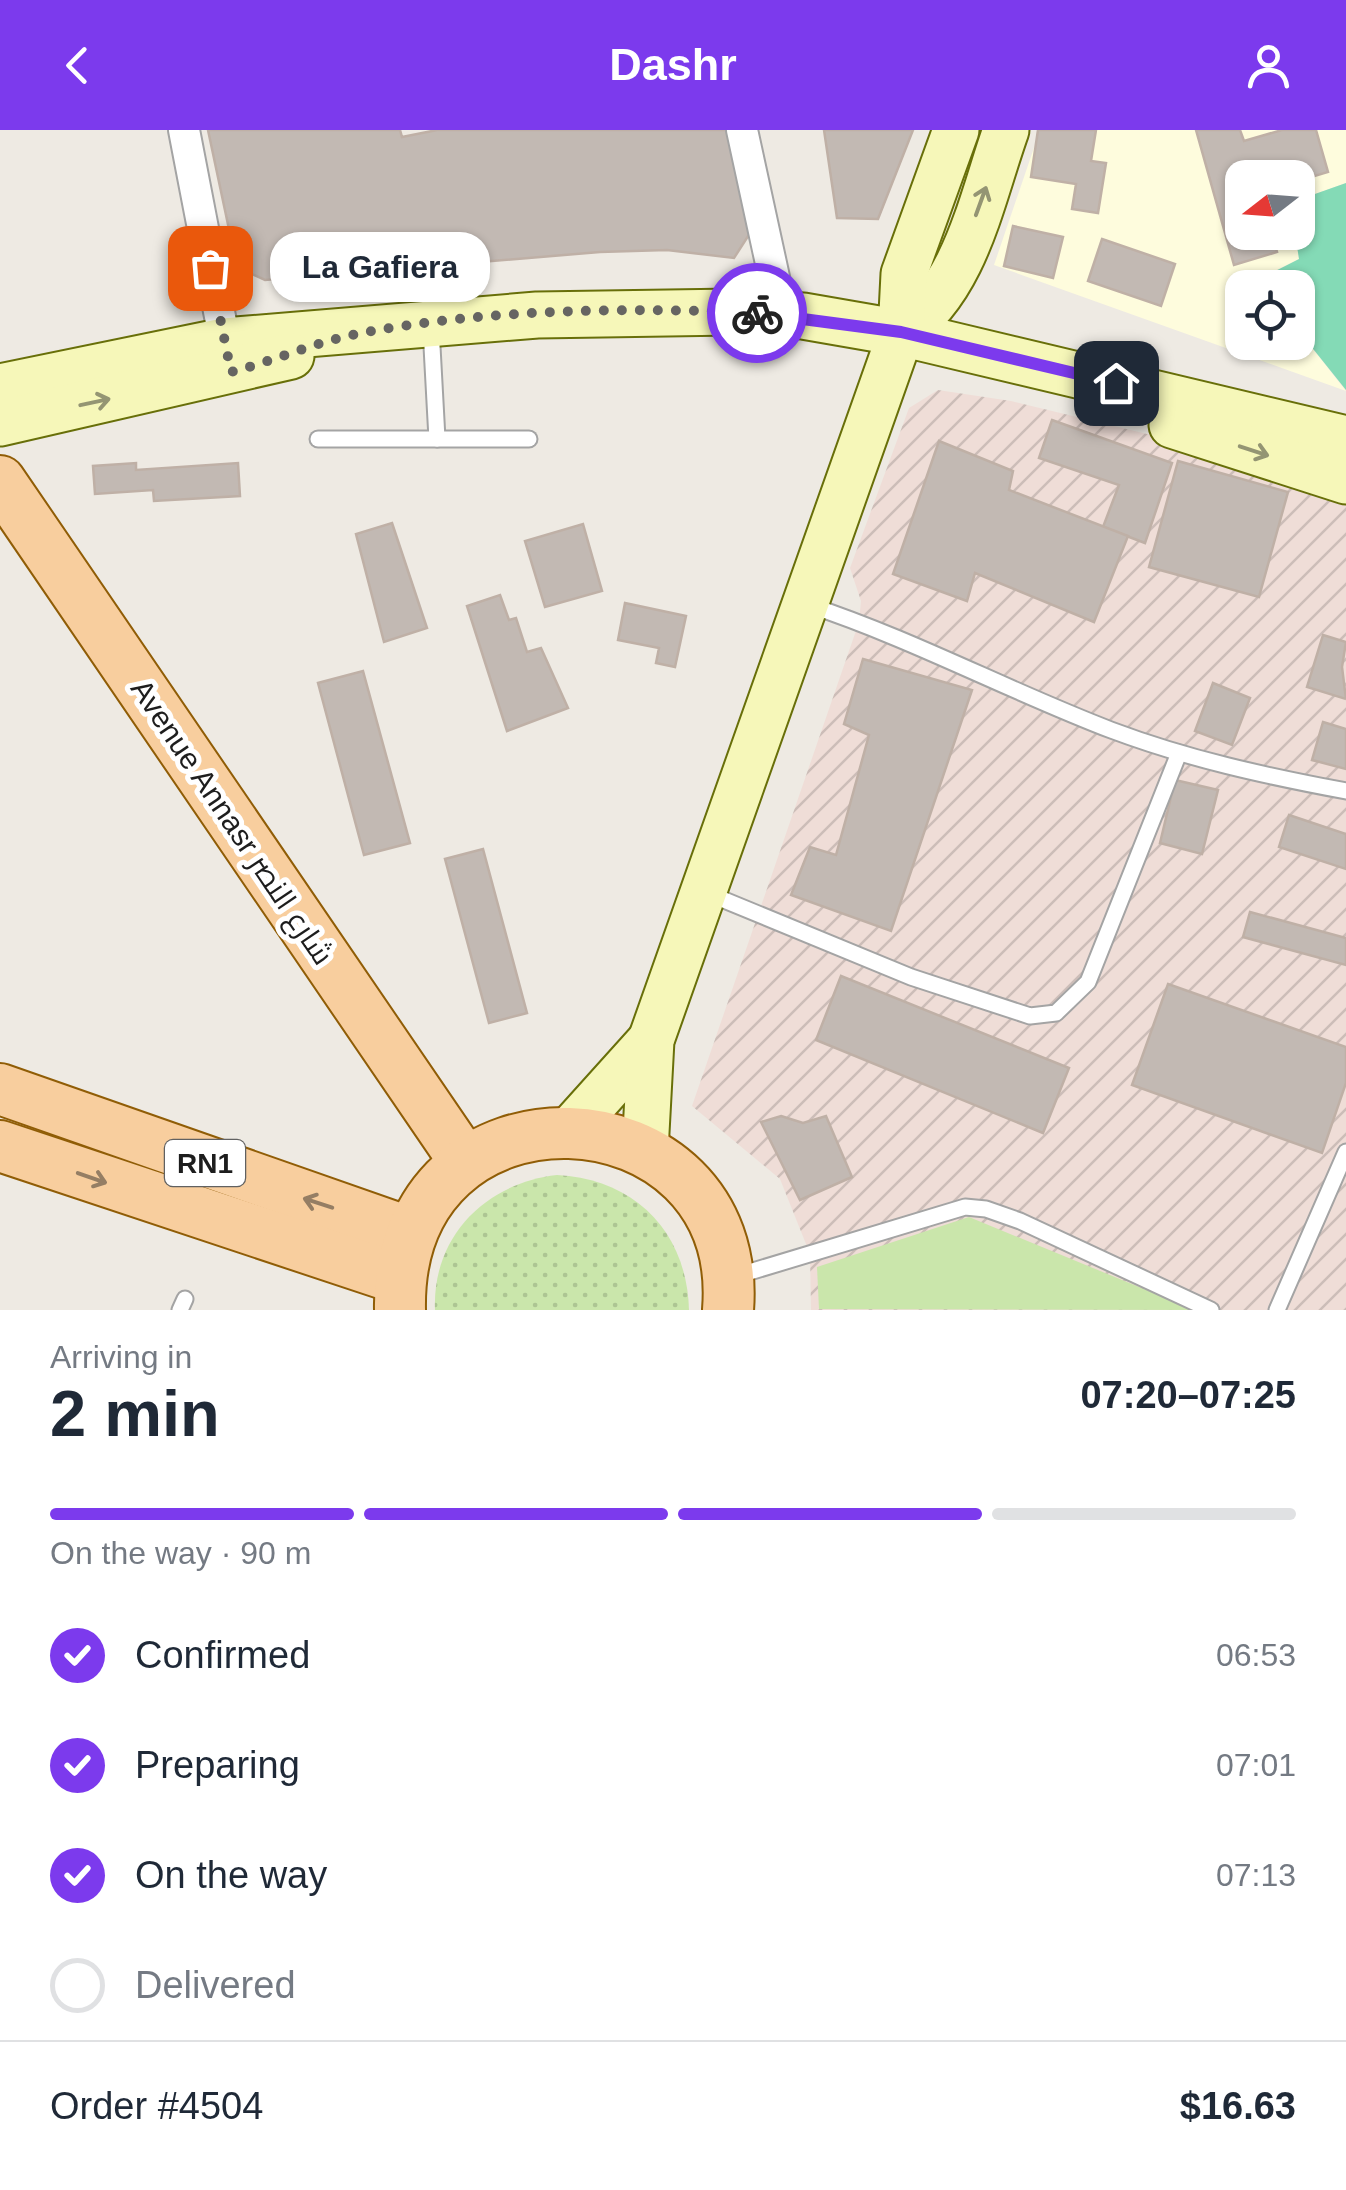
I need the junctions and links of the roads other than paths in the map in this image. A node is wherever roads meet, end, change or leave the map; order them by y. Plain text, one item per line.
1 (184, 130) edge
2 (742, 130) edge
3 (956, 130) edge
4 (1006, 130) edge
5 (782, 314) junction
6 (431, 325) junction
7 (901, 332) junction
8 (1000, 355) junction
9 (227, 357) junction
10 (0, 387) edge
11 (0, 422) edge
12 (1346, 438) edge
13 (318, 439) dead end
14 (437, 439) junction
15 (529, 439) dead end
16 (1346, 481) edge
17 (0, 482) edge
18 (805, 604) junction
19 (1180, 753) junction
20 (1346, 791) edge
21 (703, 892) junction
22 (651, 1040) junction
23 (0, 1089) edge
24 (570, 1130) junction
25 (0, 1146) edge
26 (645, 1151) junction
27 (1346, 1152) edge
28 (465, 1162) junction
29 (404, 1274) edge
30 (728, 1294) edge
31 (1211, 1310) edge
32 (1276, 1310) edge

1 - 9 street
2 - 5 street
3 - 7 street
7 -> 4 street
5 - 6 street
5 - 7 street
6 - 9 street
6 - 14 lane
7 - 8 street
7 - 18 street
8 - 12 street
8 -> 16 street
9 - 10 street
11 -> 9 street
13 - 14 lane
14 - 15 lane
17 - 28 main road, Avenue Annasr شارع النصر
18 - 19 lane
18 - 21 street
19 - 20 lane
19 - 21 lane
21 - 22 street
22 - 24 street
22 - 26 street
29 -> 23 main road, RN1
24 - 26 main road
24 - 28 main road
25 -> 29 main road, RN1
26 - 30 main road
27 - 32 lane
28 - 29 main road
30 - 31 lane

